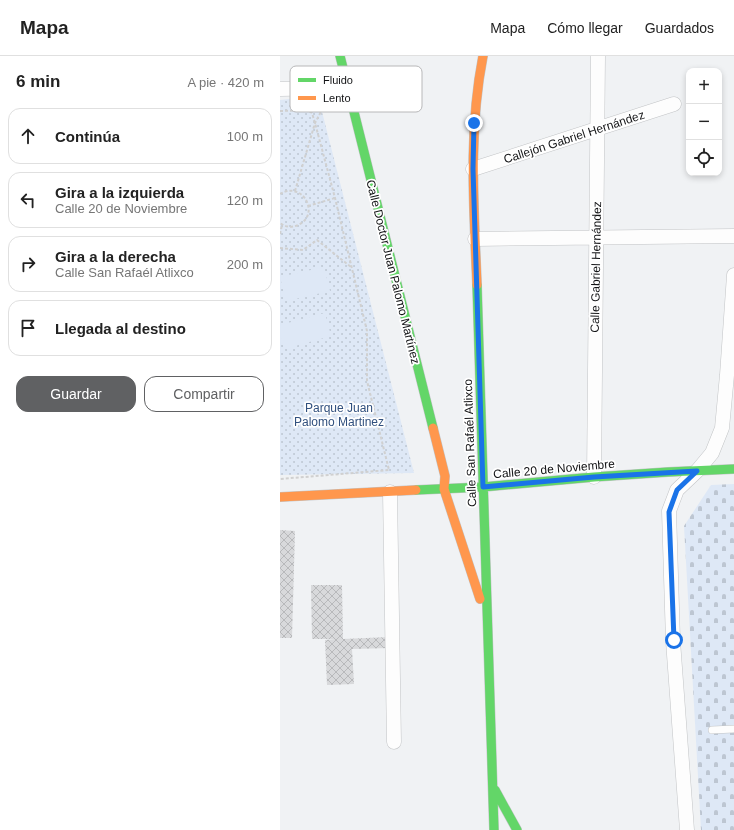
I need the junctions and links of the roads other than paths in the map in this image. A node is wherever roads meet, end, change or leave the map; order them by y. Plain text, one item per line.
1 (340, 56) edge
2 (483, 56) edge
3 (598, 56) edge
4 (342, 66) edge
5 (674, 104) dead end
6 (354, 112) edge
7 (597, 129) junction
8 (473, 169) junction
9 (734, 236) edge
10 (475, 239) junction
11 (597, 239) junction
12 (734, 275) edge
13 (731, 375) edge
14 (734, 469) edge
15 (697, 471) junction
16 (594, 477) junction
17 (437, 482) dead end
18 (483, 487) junction
19 (444, 489) junction
20 (390, 492) junction
21 (280, 497) edge
22 (487, 622) junction
23 (734, 729) edge
24 (712, 730) dead end
25 (394, 742) dead end
26 (493, 786) junction
27 (494, 830) edge
28 (517, 830) edge
29 (687, 830) edge

1 - 4 street, Calle Doctor Juan Palomo Martínez
2 - 8 street, Calle San Rafaél Atlixco
3 - 7 street, Calle Gabriel Hernández
5 - 7 street, Callejón Gabriel Hernández
6 - 19 street, Calle Doctor Juan Palomo Martínez
7 - 8 street, Callejón Gabriel Hernández
7 - 11 street, Calle Gabriel Hernández
8 - 10 street, Calle San Rafaél Atlixco
9 - 11 street
10 - 11 street
10 - 18 street, Calle San Rafaél Atlixco
11 - 16 street, Calle Gabriel Hernández
12 - 13 street
13 - 15 street
14 - 15 street, Calle 20 de Noviembre
15 - 16 street, Calle 20 de Noviembre
15 - 29 street
16 - 18 street, Calle 20 de Noviembre
17 - 19 street, Calle Doctor Juan Palomo Martínez
18 - 19 street, Calle 20 de Noviembre
18 - 22 street, Calle San Rafaél Atlixco
19 - 20 street, Calle 20 de Noviembre
19 - 22 street, Calle Doctor Juan Palomo Martínez
20 - 21 street, Calle 20 de Noviembre
20 - 25 street
22 - 26 street, Calle San Rafaél Atlixco
23 - 24 lane
26 - 27 street, Calle San Rafaél Atlixco
26 - 28 street

